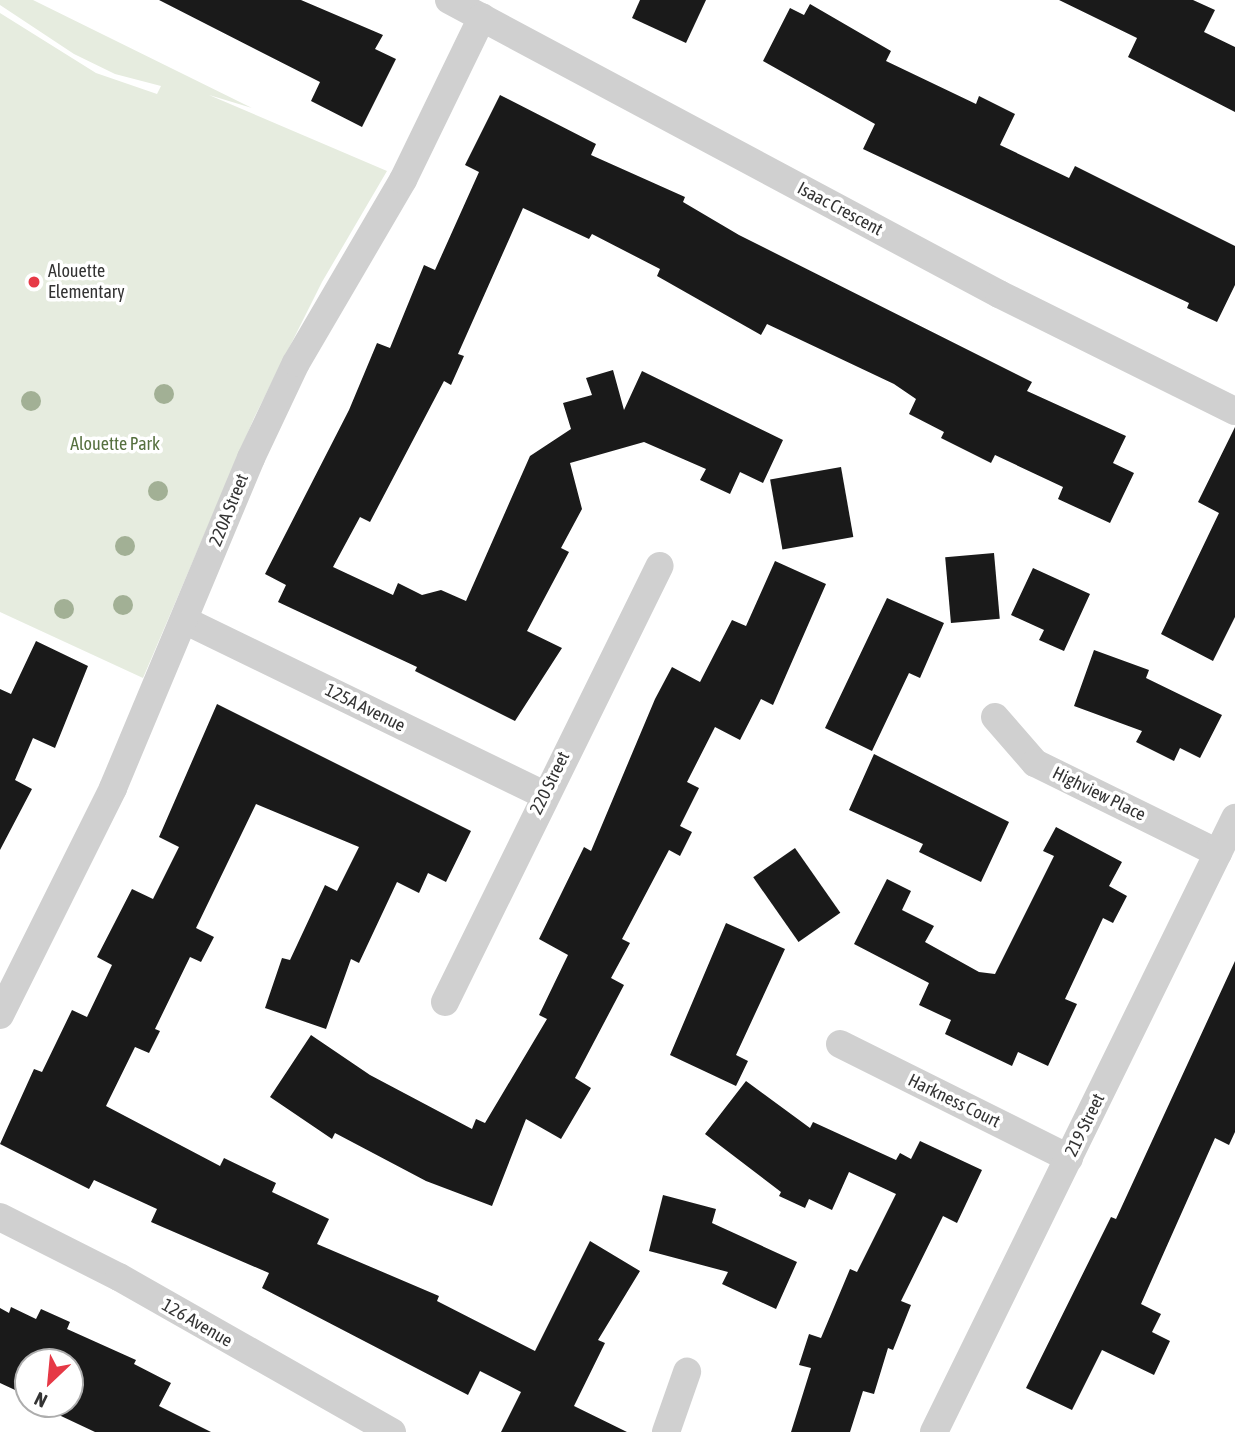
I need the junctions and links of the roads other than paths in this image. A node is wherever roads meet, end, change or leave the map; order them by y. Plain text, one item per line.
1 (449, 0) edge
2 (482, 17) junction
3 (1235, 411) edge
4 (660, 566) dead end
5 (186, 621) junction
6 (995, 716) dead end
7 (544, 795) junction
8 (1235, 818) edge
9 (1218, 853) junction
10 (445, 1002) dead end
11 (0, 1015) edge
12 (840, 1044) dead end
13 (1069, 1158) junction
14 (0, 1217) edge
15 (687, 1372) dead end
16 (392, 1432) edge
17 (666, 1432) edge
18 (934, 1432) edge

1 - 2 street, Isaac Crescent
2 - 3 street, Isaac Crescent
2 - 5 street, 220A Street
4 - 7 street, 220 Street
5 - 7 street, 125A Avenue
5 - 11 street, 220A Street
6 - 9 street, Highview Place
7 - 10 street, 220 Street
8 - 9 street, 219 Street
9 - 13 street, 219 Street
12 - 13 street, Harkness Court
13 - 18 street, 219 Street
14 - 16 street, 126 Avenue
15 - 17 street

